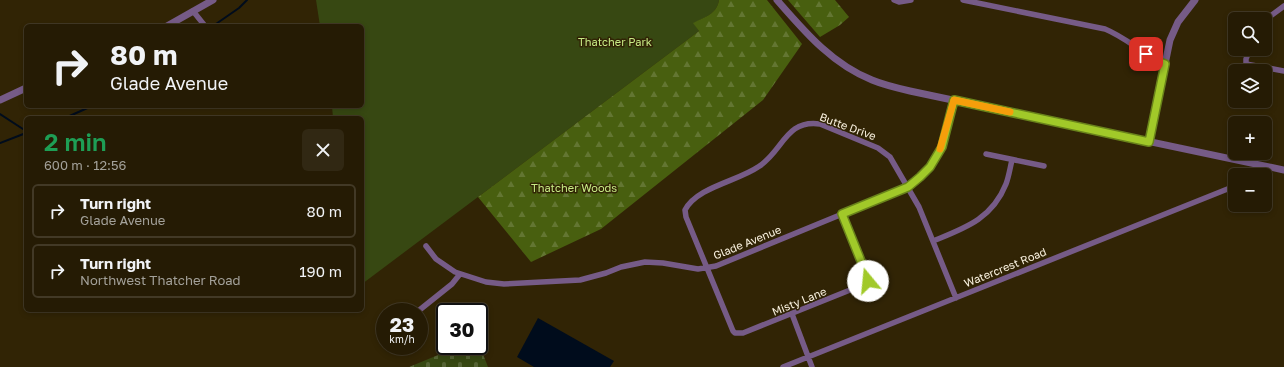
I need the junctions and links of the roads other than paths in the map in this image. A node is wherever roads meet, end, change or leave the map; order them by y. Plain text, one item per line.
1 (213, 0) edge
2 (777, 0) edge
3 (894, 0) edge
4 (911, 0) edge
5 (963, 0) edge
6 (1195, 0) edge
7 (1284, 6) edge
8 (193, 11) junction
9 (1272, 15) edge
10 (170, 24) edge
11 (203, 24) edge
12 (1247, 56) edge
13 (1165, 64) junction
14 (1284, 71) edge
15 (24, 89) edge
16 (0, 100) edge
17 (954, 100) junction
18 (1149, 142) junction
19 (986, 154) dead end
20 (1012, 160) junction
21 (1044, 166) dead end
22 (1265, 166) joint
23 (1284, 170) edge
24 (908, 187) junction
25 (1228, 189) edge
26 (842, 214) junction
27 (933, 241) junction
28 (426, 246) dead end
29 (707, 268) junction
30 (460, 274) junction
31 (956, 298) junction
32 (428, 303) edge
33 (792, 314) junction
34 (808, 357) junction
35 (784, 367) edge
36 (812, 367) edge

1 - 8 street
2 - 17 street
3 - 4 street
5 - 13 street
6 - 13 street
7 - 9 street
8 - 10 street
8 - 11 street
12 - 14 street
13 - 18 street
15 - 16 street
17 - 18 street
17 - 24 street, Glade Avenue
18 - 22 street
19 - 20 street
20 - 21 street
20 - 27 street
22 - 23 street
24 - 26 street, Glade Avenue
24 - 27 street, Butte Drive
24 - 29 street, Butte Drive
25 - 31 street, Watercrest Road
26 - 29 street, Glade Avenue
26 - 33 street, Misty Lane
27 - 31 street, Butte Drive
28 - 30 street, Glade Avenue
29 - 30 street, Glade Avenue
29 - 33 street, Misty Lane
30 - 32 street
31 - 34 street, Watercrest Road
33 - 34 street
34 - 35 street, Watercrest Road
34 - 36 street

